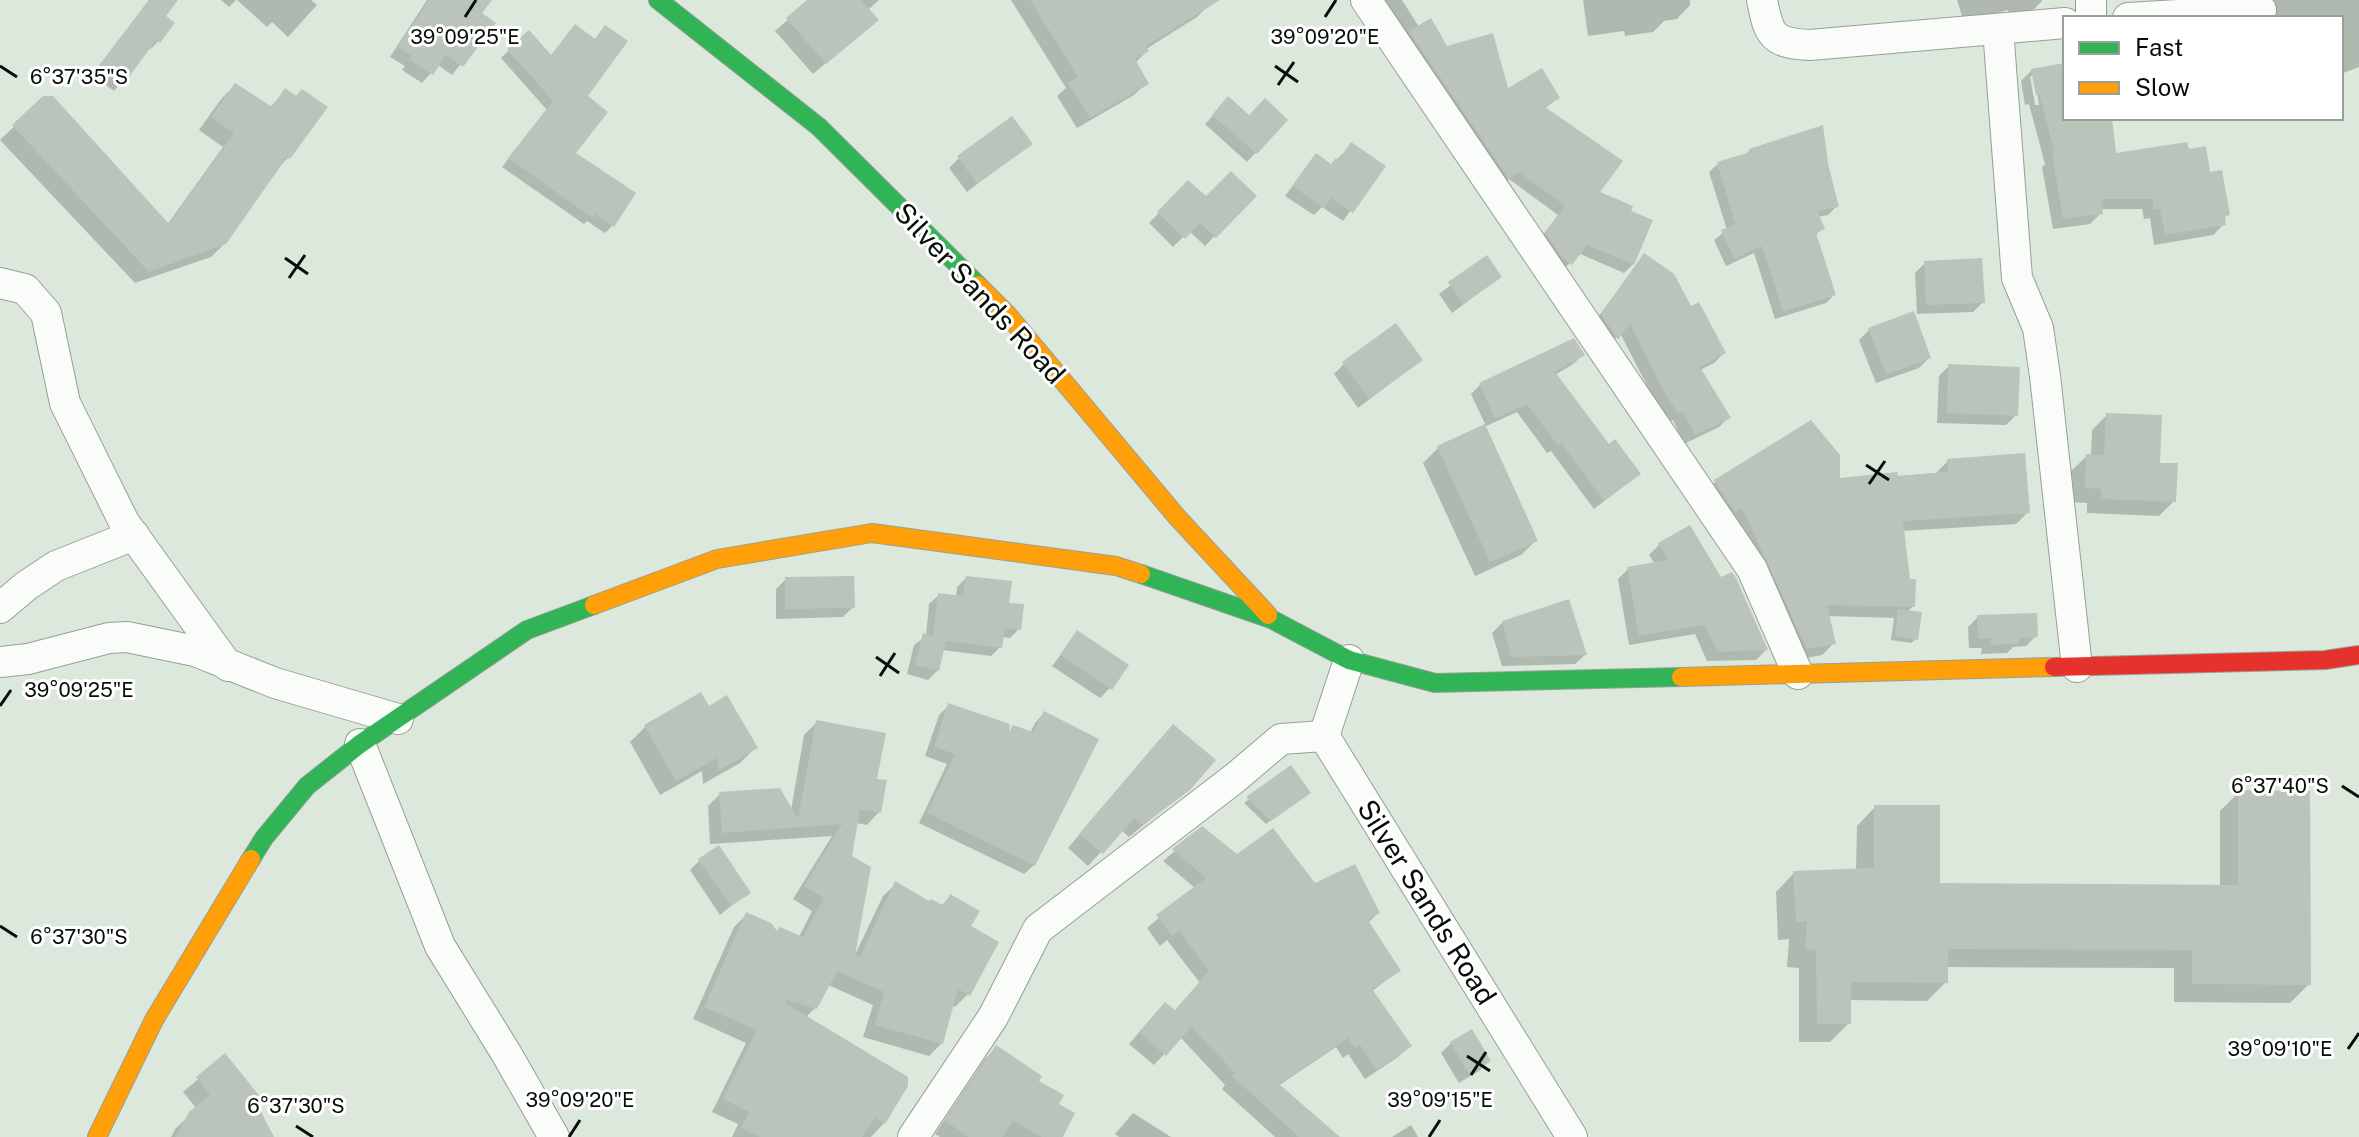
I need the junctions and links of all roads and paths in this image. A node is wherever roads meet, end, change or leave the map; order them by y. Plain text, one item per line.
1 (658, 0) edge
2 (1366, 0) edge
3 (1762, 0) edge
4 (2261, 10) dead end
5 (2161, 16) edge
6 (2063, 23) edge
7 (1998, 29) junction
8 (0, 283) edge
9 (134, 535) junction
10 (0, 608) edge
11 (1271, 619) junction
12 (2359, 655) edge
13 (1349, 660) junction
14 (0, 662) edge
15 (228, 666) junction
16 (2077, 667) junction
17 (1798, 674) junction
18 (398, 719) junction
19 (1324, 736) junction
20 (360, 744) junction
21 (97, 1137) edge
22 (554, 1137) edge
23 (913, 1137) edge
24 (1572, 1137) edge

1 - 11 street, Silver Sands Road
2 - 17 street
3 - 7 street
4 - 5 street
6 - 7 street
7 - 16 street
8 - 9 street
9 - 10 street
9 - 15 street
11 - 13 street
11 - 18 street
12 - 16 street
13 - 17 street
13 - 19 street
14 - 15 street
15 - 18 street
16 - 17 street
18 - 20 street
19 - 23 street
19 - 24 street, Silver Sands Road
20 - 21 street
20 - 22 street

